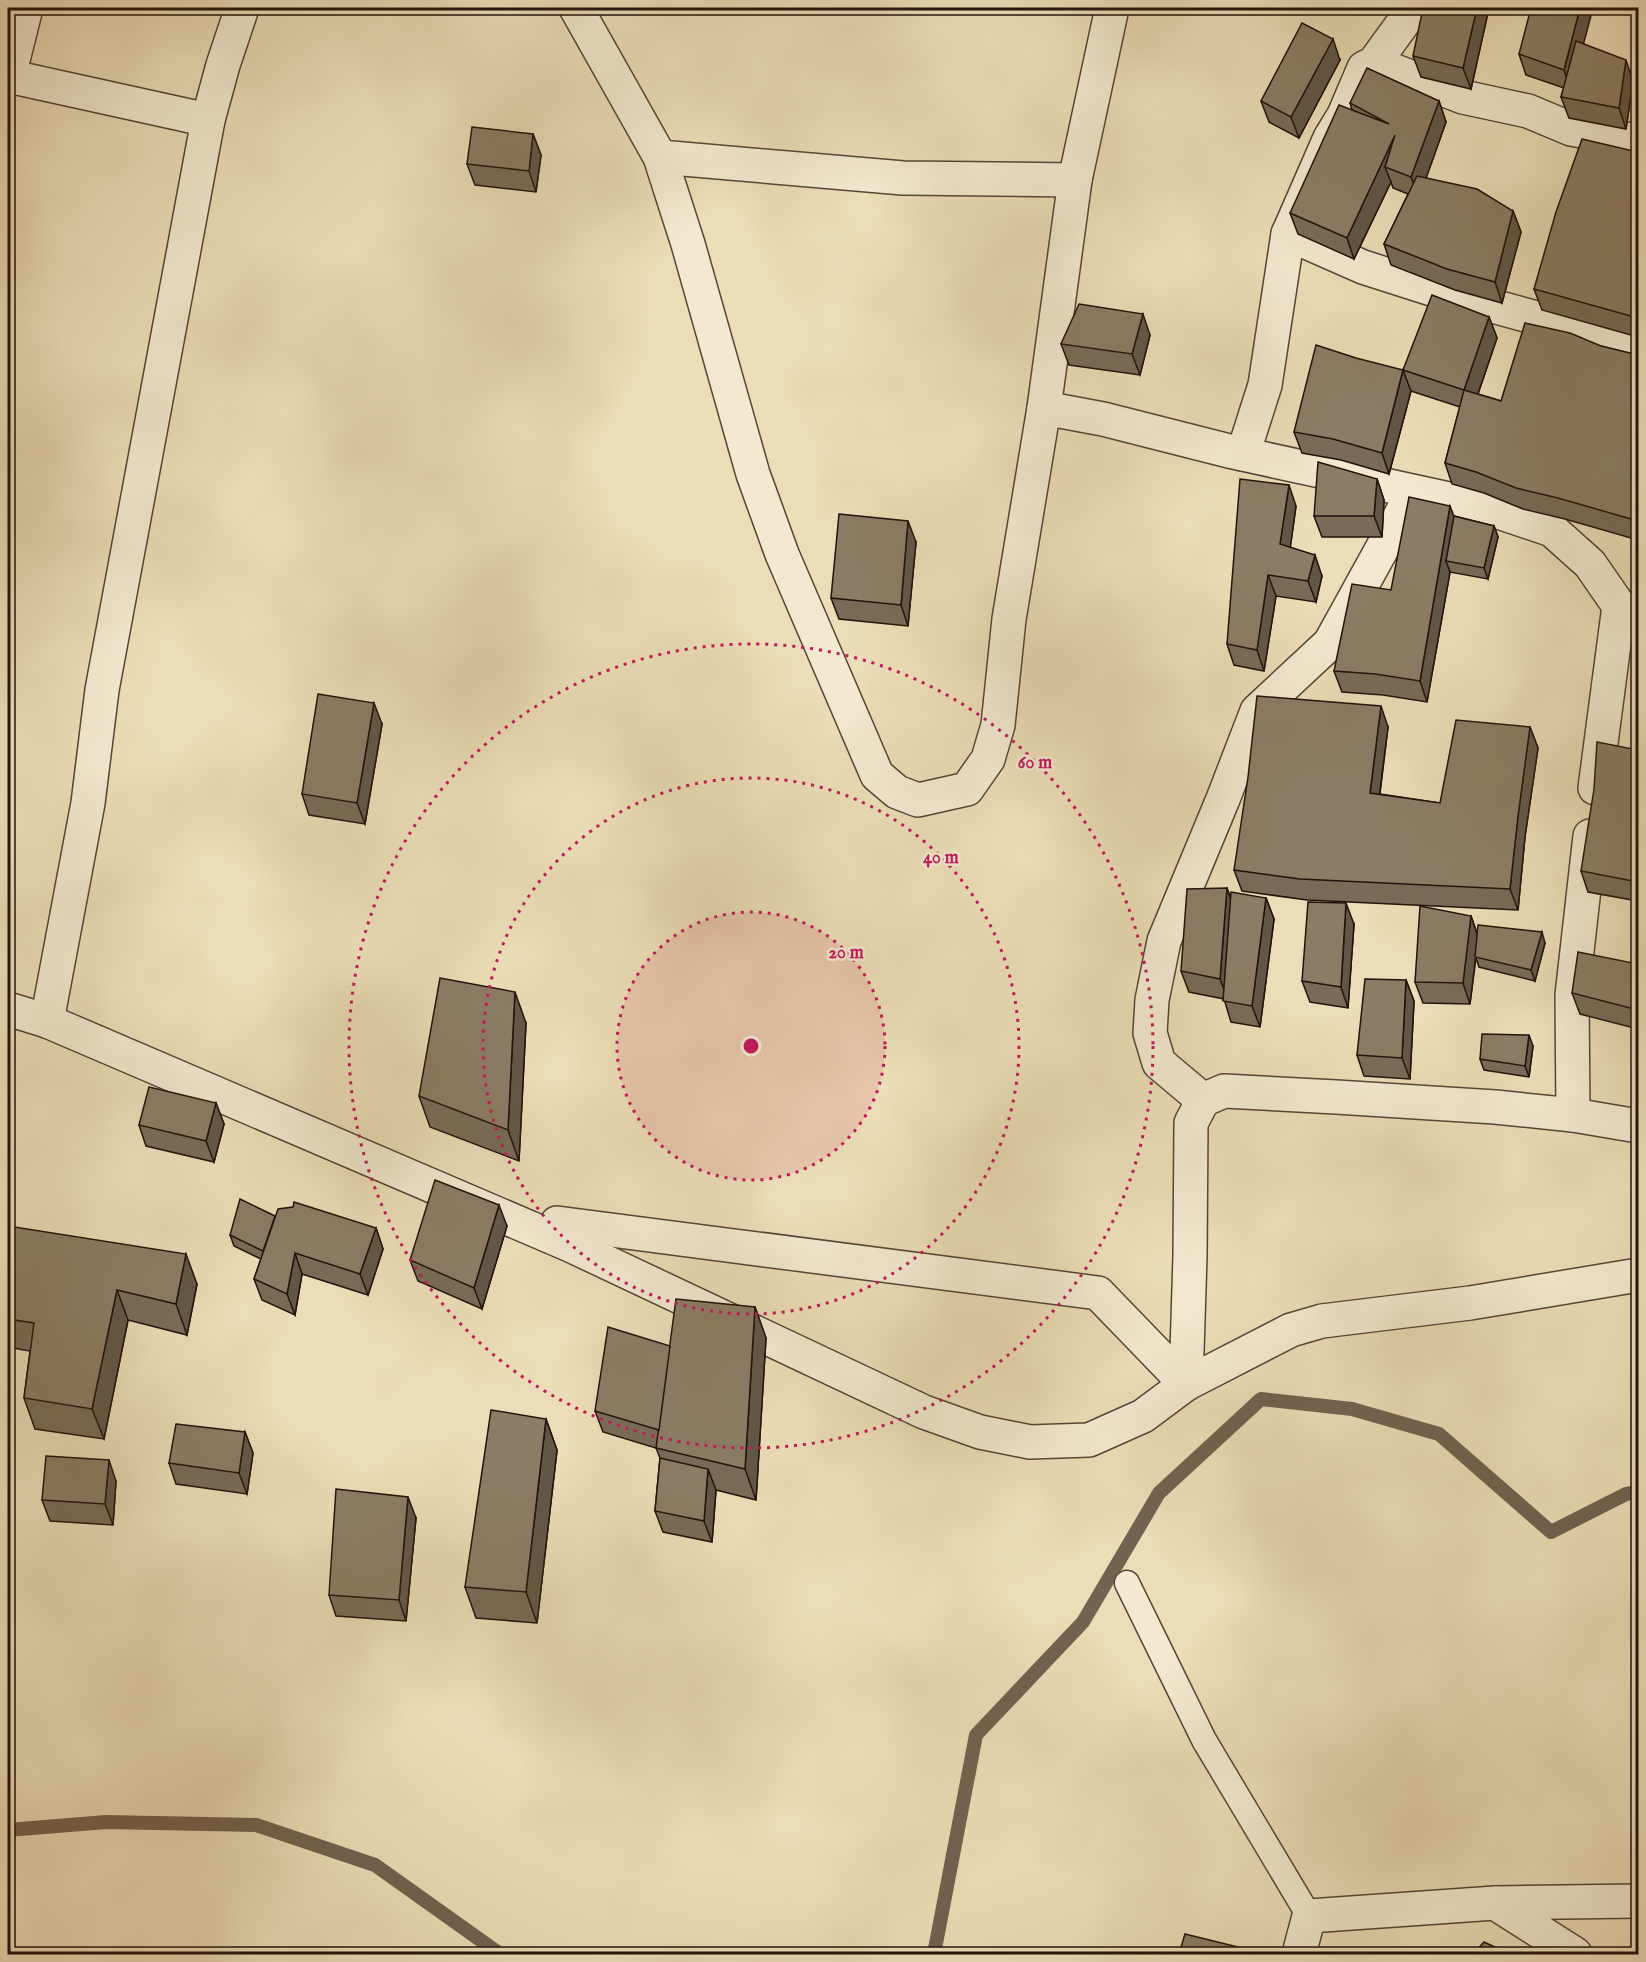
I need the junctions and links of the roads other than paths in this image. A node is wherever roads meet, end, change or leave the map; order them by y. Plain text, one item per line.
1 (26, 8) edge
2 (242, 8) edge
3 (576, 8) edge
4 (1112, 8) edge
5 (1414, 8) edge
6 (1374, 63) junction
7 (8, 77) edge
8 (208, 120) junction
9 (1638, 141) edge
10 (660, 156) junction
11 (1075, 180) junction
12 (1288, 234) junction
13 (1638, 346) edge
14 (1044, 408) junction
15 (1243, 454) junction
16 (1454, 500) junction
17 (1629, 611) edge
18 (8, 1009) edge
19 (47, 1021) junction
20 (1203, 1100) junction
21 (1573, 1115) junction
22 (1638, 1126) edge
23 (557, 1223) dead end
24 (1638, 1275) edge
25 (1186, 1384) junction
26 (1127, 1584) dead end
27 (1638, 1901) edge
28 (1495, 1903) junction
29 (1309, 1916) junction
30 (1299, 1954) edge
31 (1575, 1954) edge

1 - 7 street
2 - 8 street
3 - 10 street
4 - 11 street
5 - 6 street
6 - 9 street
6 - 12 street
7 - 8 street
8 - 19 street
10 - 11 street
10 - 14 street
11 - 14 street
12 - 13 street
12 - 15 street
14 - 15 street
15 - 16 street
16 - 17 street
16 - 20 street
17 - 21 street
18 - 19 street
19 - 25 street
20 - 21 street
20 - 25 street
21 - 22 street
23 - 25 street
24 - 25 street
26 - 29 lane
27 - 28 street
28 - 29 street
28 - 31 street
29 - 30 street

